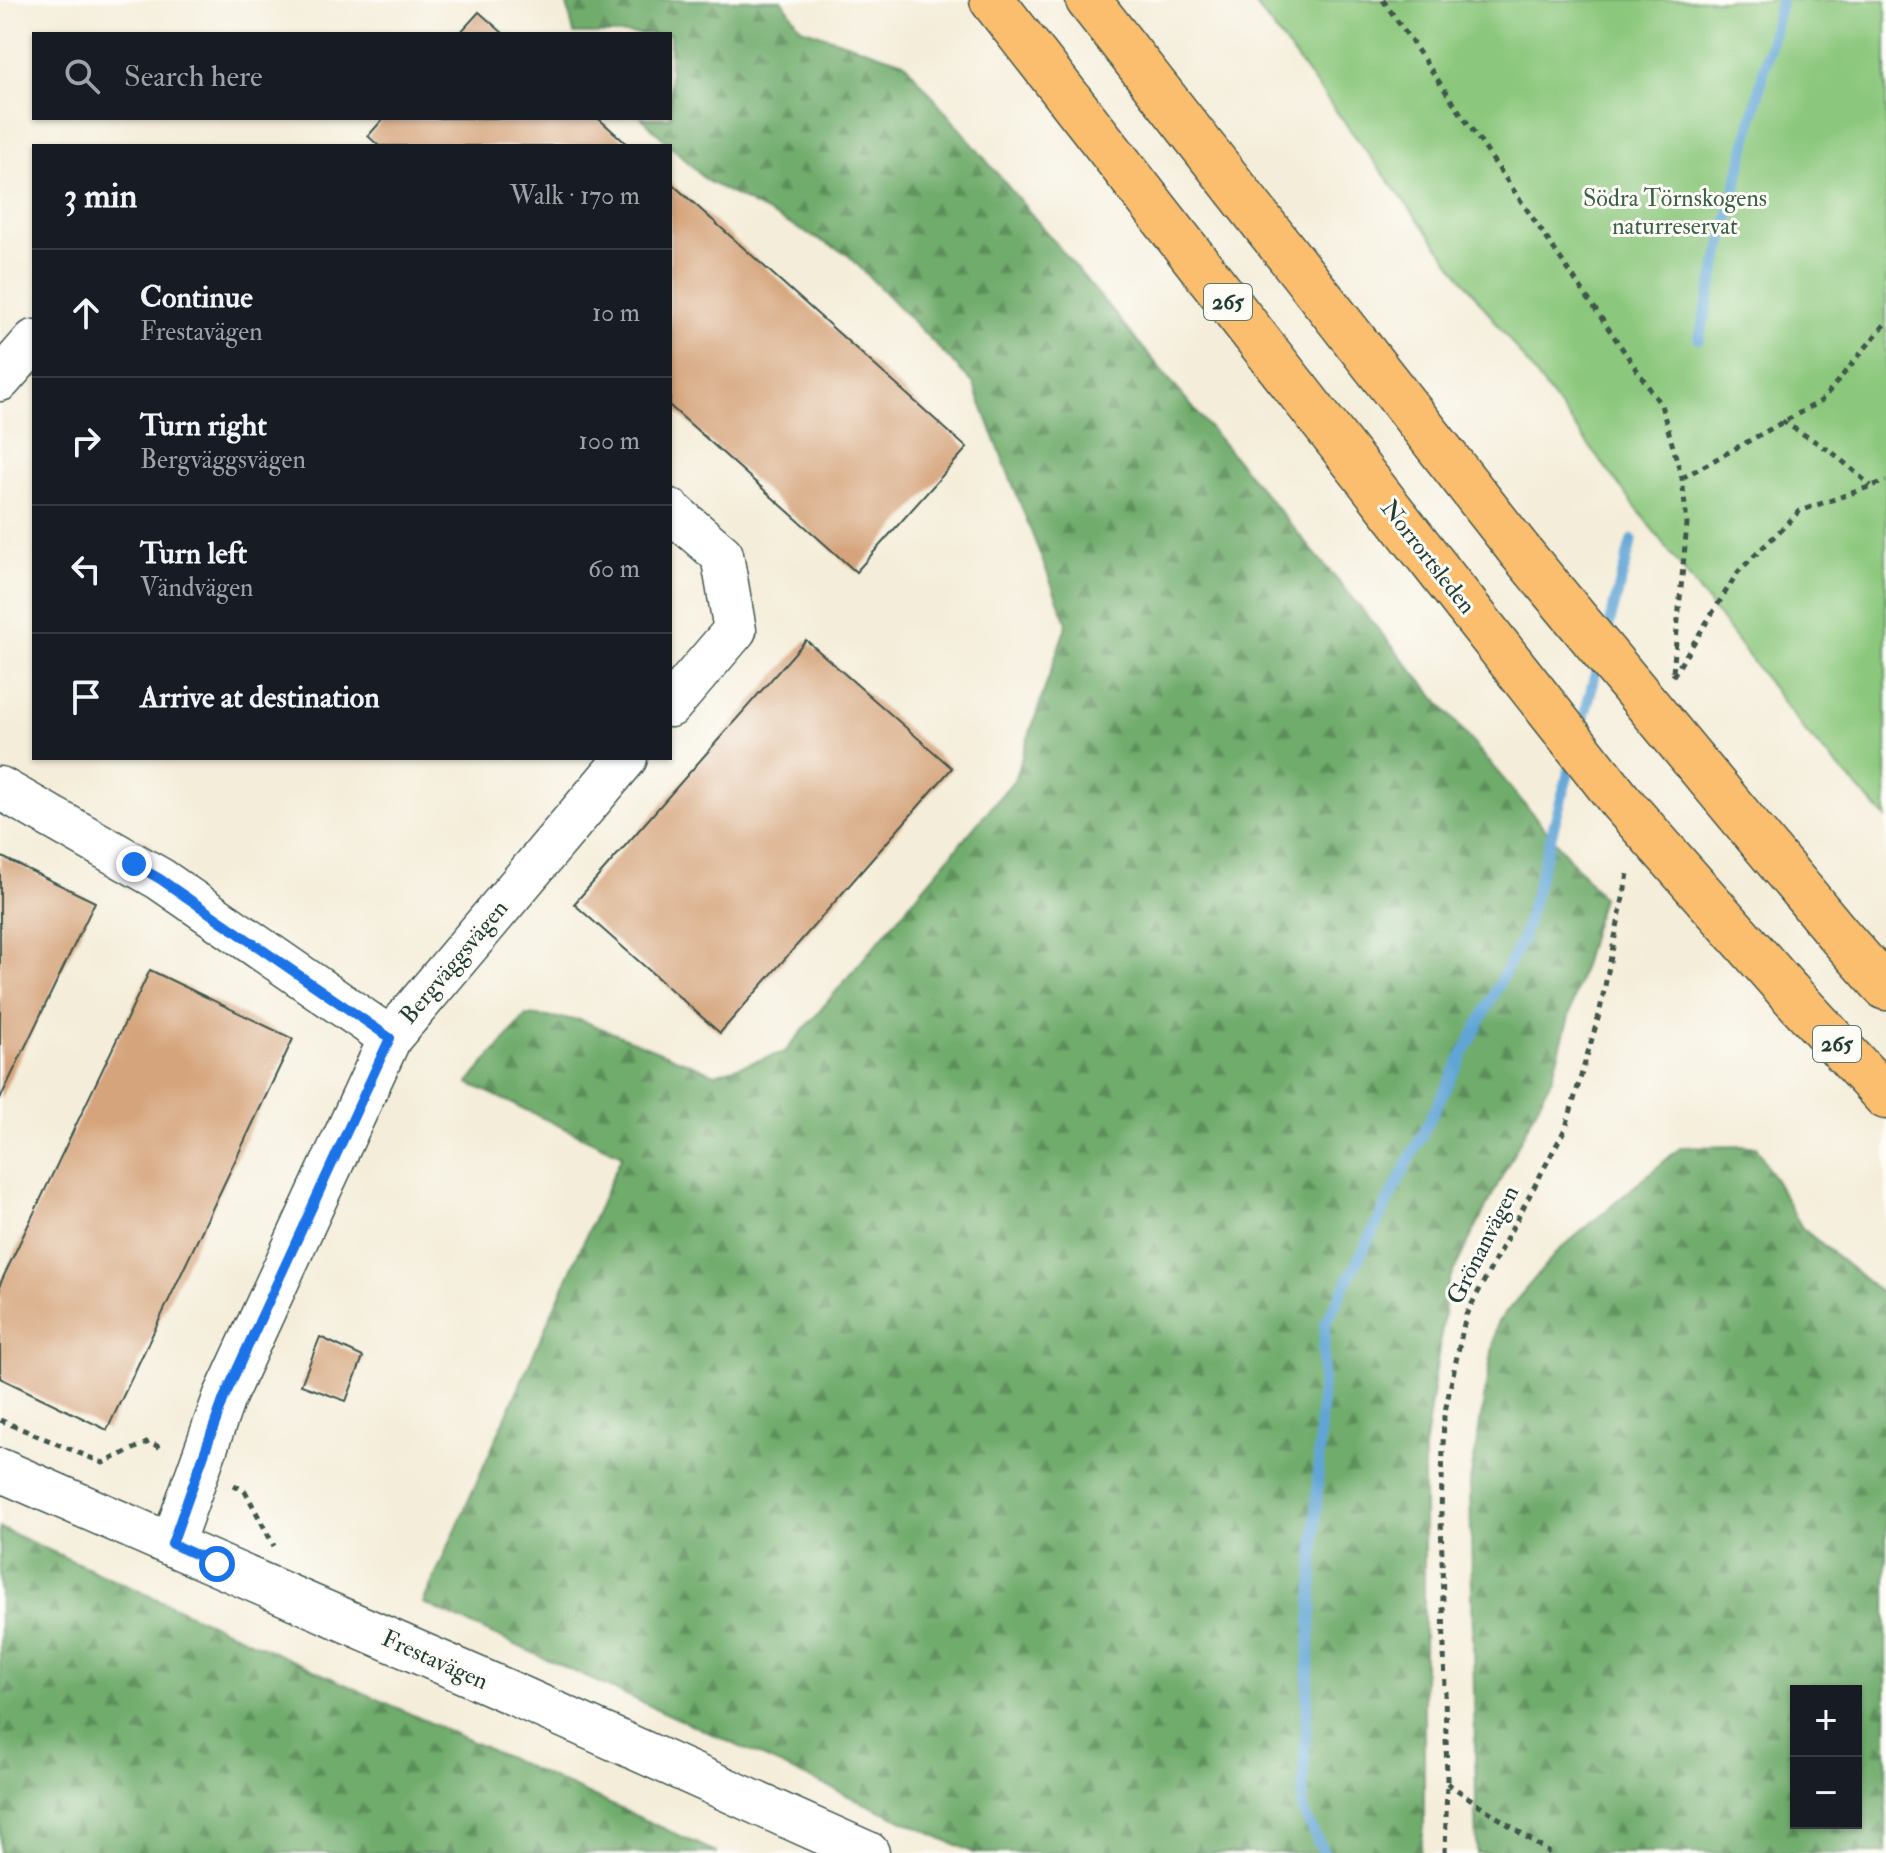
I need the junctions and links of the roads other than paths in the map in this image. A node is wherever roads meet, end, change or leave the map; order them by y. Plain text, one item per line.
1 (992, 0) edge
2 (1088, 0) edge
3 (32, 343) edge
4 (0, 380) edge
5 (672, 512) edge
6 (672, 704) edge
7 (624, 760) edge
8 (0, 788) edge
9 (1886, 988) edge
10 (390, 1038) junction
11 (1886, 1097) edge
12 (0, 1470) edge
13 (172, 1544) junction
14 (868, 1853) edge

1 - 11 highway, Norrortsleden / 265, bridge
2 - 9 highway, bridge
3 - 4 street
5 - 6 street
7 - 10 street, Bergväggsvägen
8 - 10 street
10 - 13 street, Bergväggsvägen
12 - 13 street, Frestavägen
13 - 14 street, Frestavägen

